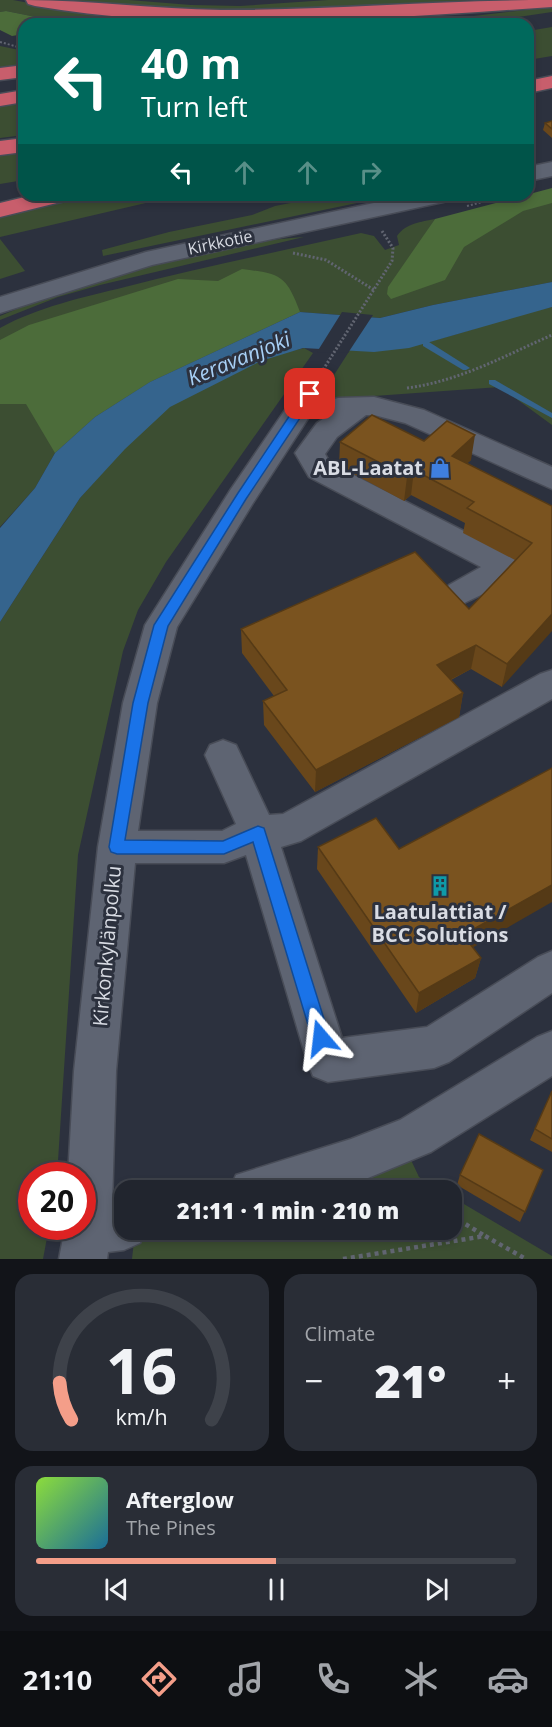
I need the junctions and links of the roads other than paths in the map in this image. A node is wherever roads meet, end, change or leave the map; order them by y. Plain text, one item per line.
1 (35, 0) edge
2 (552, 2) edge
3 (423, 18) edge
4 (552, 64) edge
5 (534, 67) edge
6 (18, 72) edge
7 (0, 74) edge
8 (552, 82) edge
9 (534, 86) edge
10 (18, 97) edge
11 (0, 100) edge
12 (18, 146) edge
13 (0, 148) edge
14 (552, 169) edge
15 (534, 173) edge
16 (18, 186) edge
17 (0, 189) edge
18 (37, 201) edge
19 (409, 201) edge
20 (0, 210) edge
21 (0, 305) edge
22 (360, 406) junction
23 (552, 479) edge
24 (460, 593) dead end
25 (552, 683) edge
26 (223, 755) dead end
27 (258, 832) junction
28 (117, 847) junction
29 (552, 969) edge
30 (552, 1052) edge
31 (290, 1180) edge
32 (98, 1239) edge

1 - 2 highway
2 - 3 highway
4 - 5 highway
6 - 7 highway
8 - 9 highway
10 - 11 highway
12 - 13 highway
14 - 15 street
16 - 17 highway
18 - 20 highway
19 - 21 street, Kirkkotie
22 - 23 street
22 - 24 street
22 - 28 street, Kirkonkylänpolku
25 - 27 street
26 - 27 street
27 - 28 street
27 - 29 street
28 - 32 street, Kirkonkylänpolku
30 - 31 street

